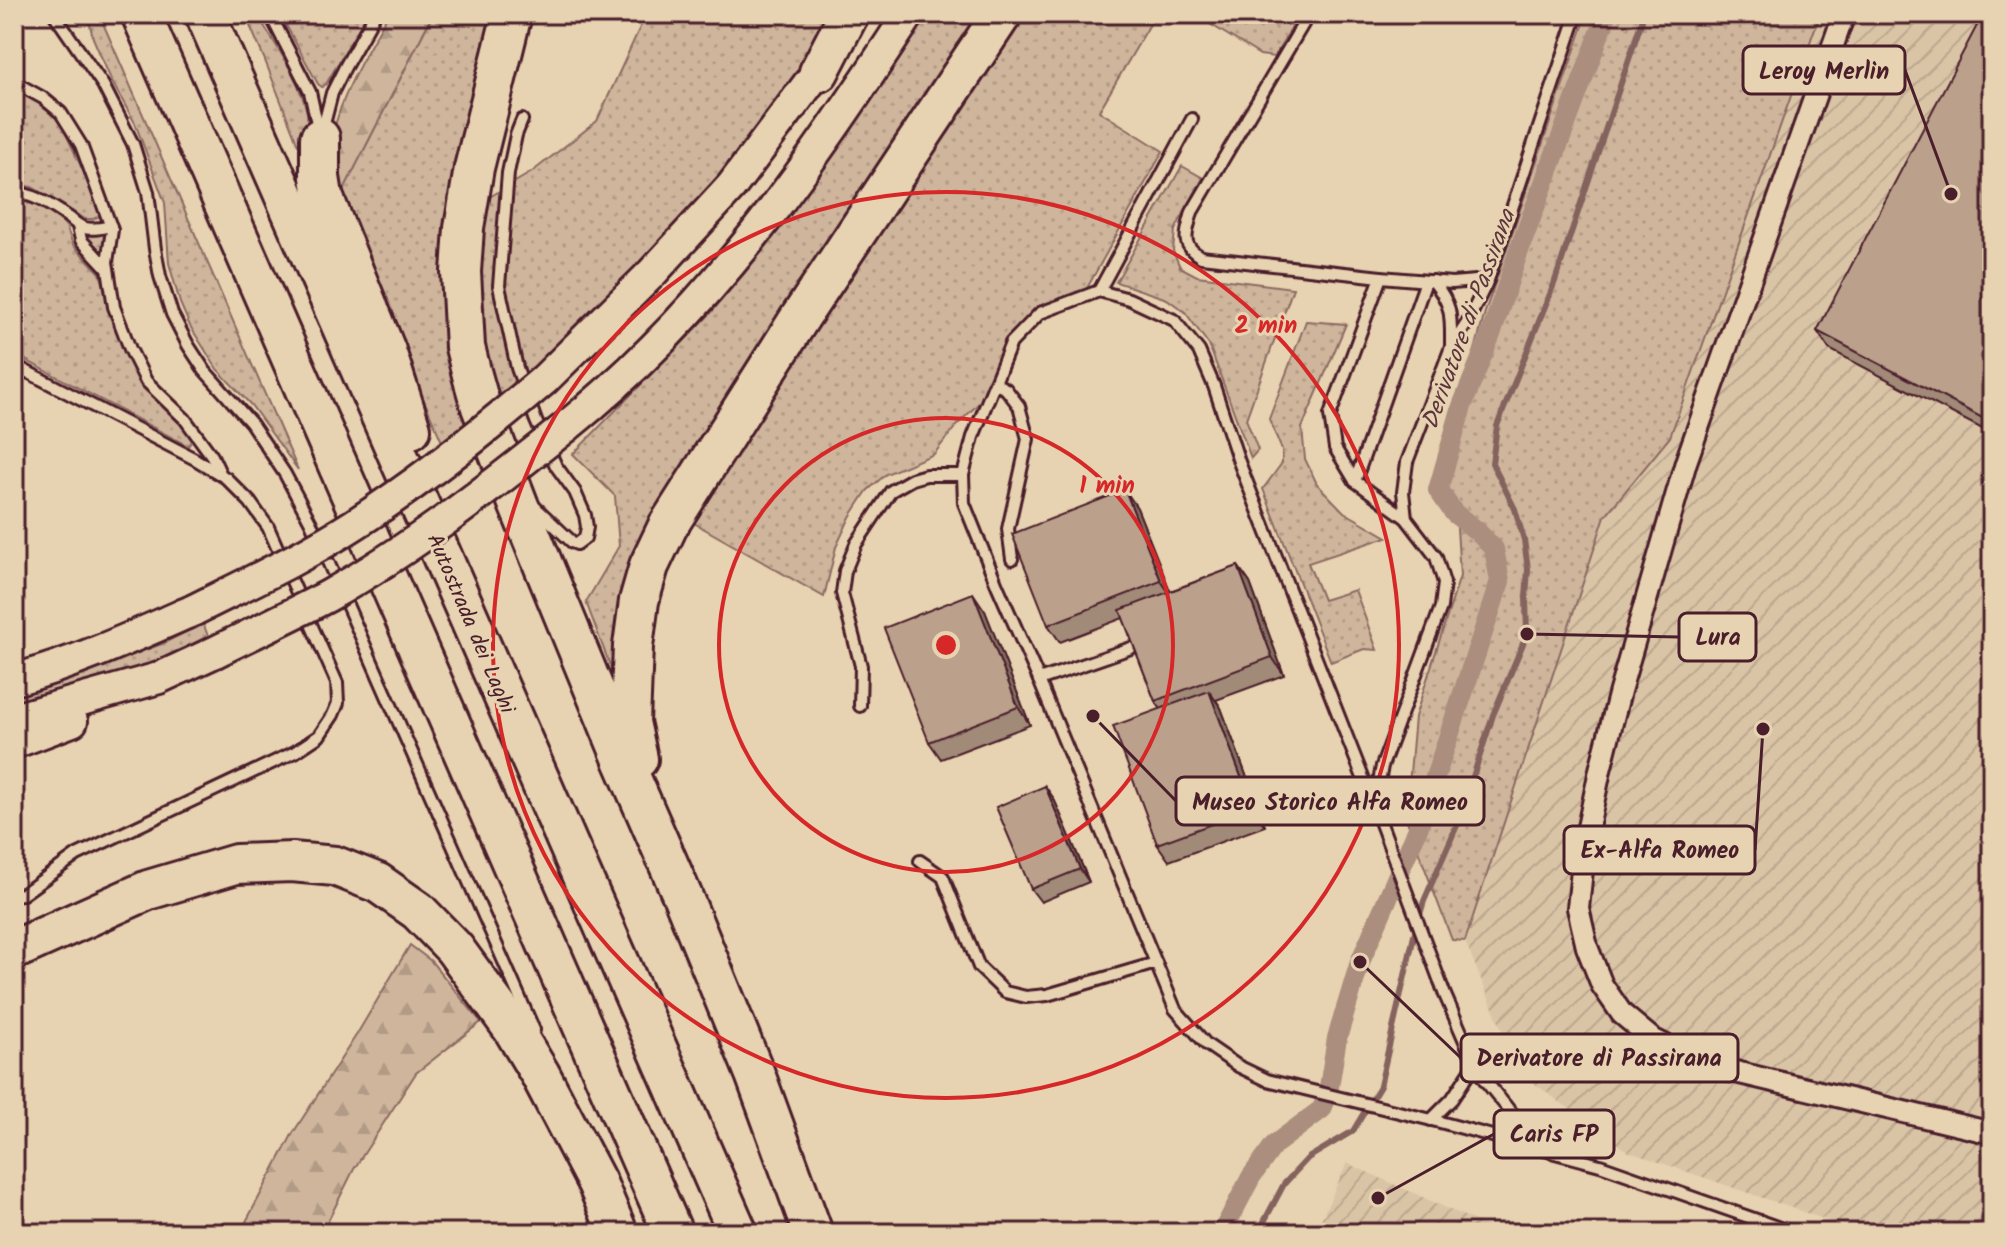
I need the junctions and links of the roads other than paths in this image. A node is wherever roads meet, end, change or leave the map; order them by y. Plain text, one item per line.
1 (54, 14) edge
2 (141, 14) edge
3 (205, 14) edge
4 (270, 14) edge
5 (375, 14) edge
6 (512, 14) edge
7 (849, 14) edge
8 (859, 14) edge
9 (909, 14) edge
10 (1002, 14) edge
11 (1309, 14) edge
12 (1577, 14) edge
13 (1844, 14) edge
14 (819, 72) junction
15 (14, 82) edge
16 (1192, 119) dead end
17 (522, 120) dead end
18 (320, 138) junction
19 (14, 193) edge
20 (78, 226) junction
21 (111, 226) junction
22 (108, 270) junction
23 (1381, 277) junction
24 (1488, 280) junction
25 (1430, 281) junction
26 (1099, 291) junction
27 (1451, 347) junction
28 (14, 365) edge
29 (996, 384) junction
30 (220, 474) junction
31 (963, 475) junction
32 (1355, 481) junction
33 (510, 482) junction
34 (1406, 518) junction
35 (1012, 559) edge
36 (456, 585) junction
37 (138, 635) junction
38 (1131, 648) edge
39 (14, 666) edge
40 (159, 678) junction
41 (14, 680) edge
42 (1039, 680) junction
43 (860, 706) dead end
44 (14, 719) edge
45 (14, 743) edge
46 (1380, 821) junction
47 (920, 861) dead end
48 (14, 895) edge
49 (682, 895) junction
50 (14, 950) edge
51 (1156, 963) junction
52 (537, 1038) dead end
53 (1475, 1064) junction
54 (550, 1067) dead end
55 (1431, 1120) junction
56 (1992, 1133) edge
57 (1558, 1155) junction
58 (597, 1183) junction
59 (1761, 1221) junction
60 (618, 1233) edge
61 (673, 1233) edge
62 (738, 1233) edge
63 (813, 1233) edge
64 (1757, 1233) edge
65 (1794, 1233) edge

1 - 52 lane
2 - 61 highway
3 - 36 highway, Autostrada dei Laghi
4 - 18 lane
5 - 18 lane
6 - 33 highway
7 - 14 highway
8 - 14 main road
9 - 40 main road, bridge
10 - 49 highway
11 - 23 lane
12 - 24 lane
13 - 56 street
14 - 37 main road, bridge
15 - 21 lane
16 - 26 lane
17 - 33 lane
18 - 36 highway
19 - 20 lane
20 - 21 lane
20 - 22 lane
21 - 22 lane
22 - 30 lane
23 - 25 lane
23 - 32 lane
24 - 25 lane
24 - 27 lane
25 - 27 lane
25 - 32 lane
26 - 29 lane
26 - 46 lane
27 - 34 lane
28 - 30 lane
29 - 31 lane
29 - 35 lane
30 - 48 lane
31 - 42 lane
31 - 43 lane
32 - 34 lane
33 - 49 highway
34 - 46 lane
36 - 62 highway, Autostrada dei Laghi
37 - 39 main road
37 - 41 main road
38 - 42 lane
40 - 44 main road
40 - 45 main road
42 - 51 lane
46 - 53 lane
47 - 51 lane
49 - 63 highway
50 - 58 highway
51 - 55 lane
53 - 55 lane
53 - 57 lane
54 - 58 lane
55 - 57 lane
57 - 59 lane
58 - 60 highway
59 - 64 lane
59 - 65 lane

